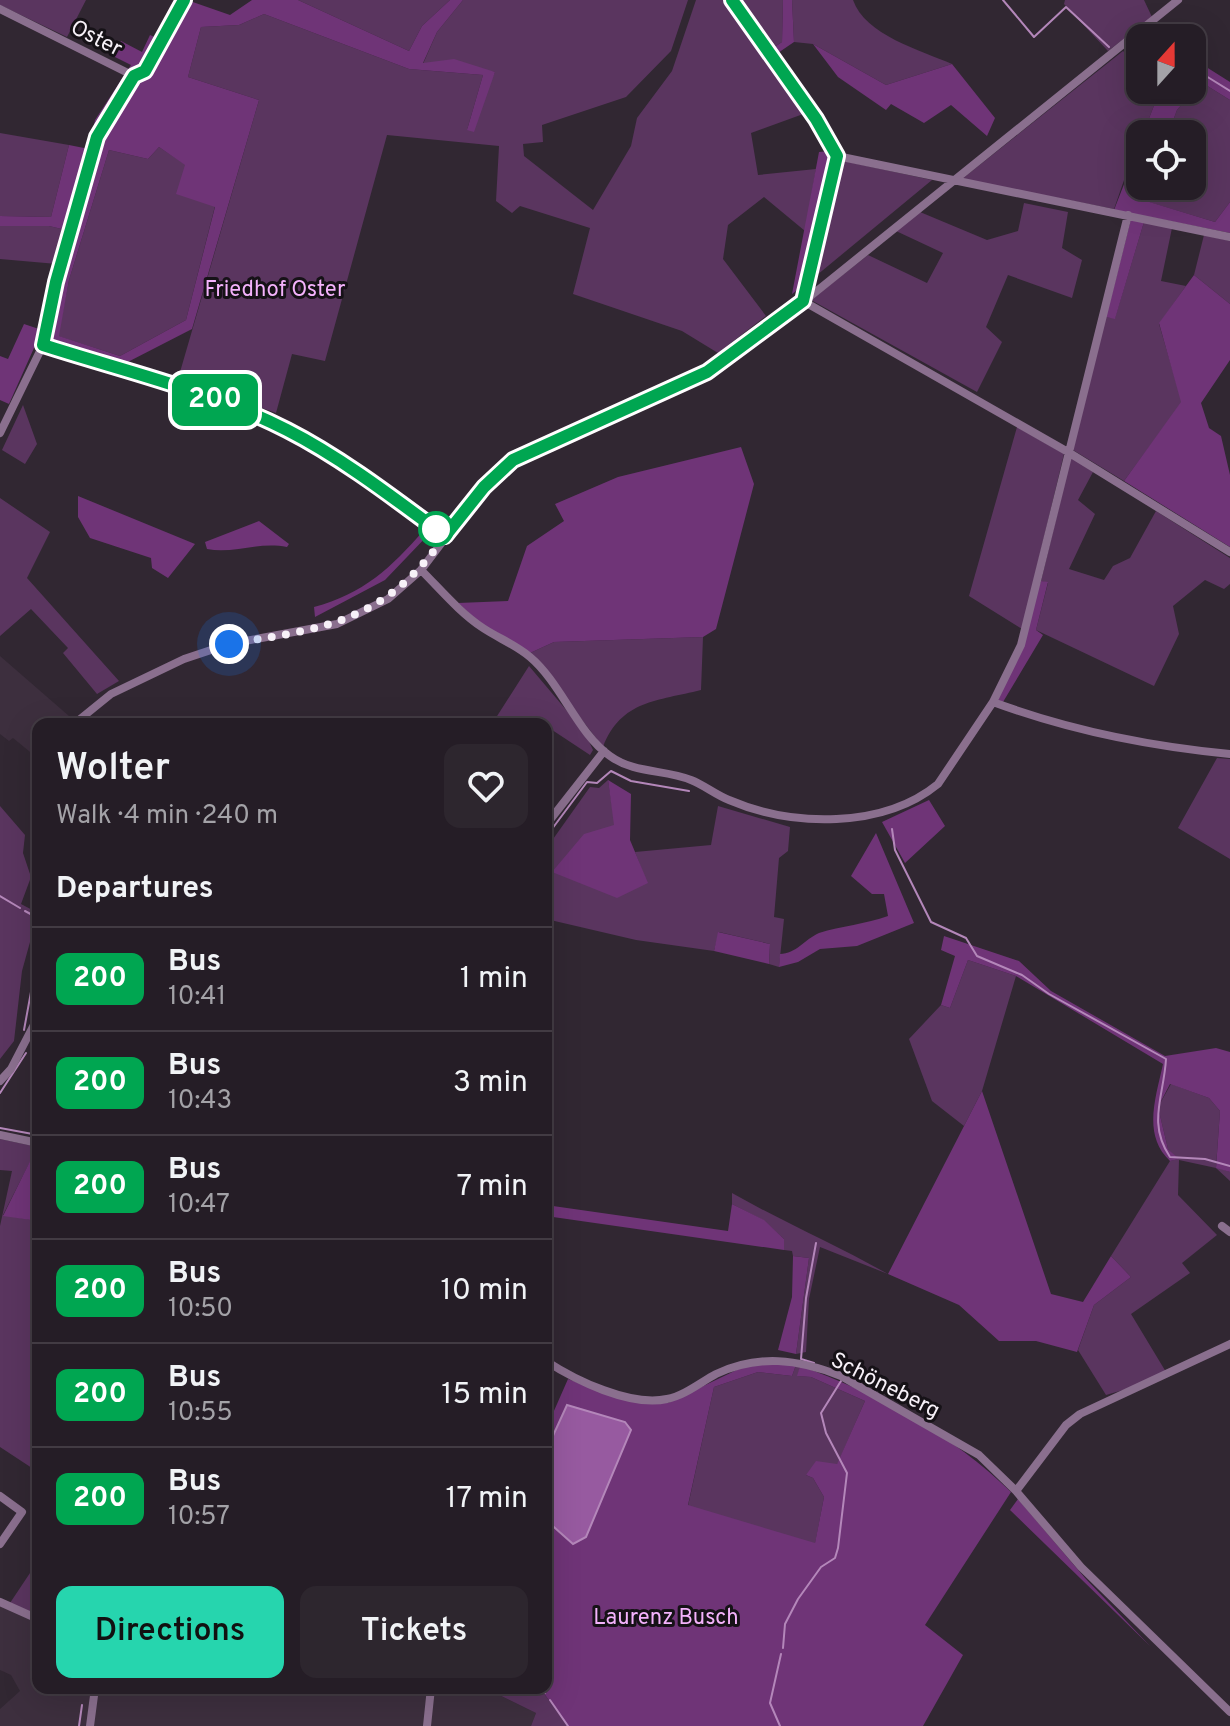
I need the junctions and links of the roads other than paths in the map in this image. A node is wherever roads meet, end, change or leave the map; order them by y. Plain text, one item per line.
1 (184, 0) edge
2 (732, 0) edge
3 (1178, 0) edge
4 (0, 9) edge
5 (134, 76) junction
6 (837, 156) junction
7 (953, 181) junction
8 (1128, 215) junction
9 (1230, 237) edge
10 (803, 301) junction
11 (43, 345) junction
12 (0, 433) edge
13 (1068, 452) junction
14 (445, 536) junction
15 (1230, 552) edge
16 (421, 570) junction
17 (993, 702) junction
18 (81, 718) edge
19 (604, 751) junction
20 (1230, 754) edge
21 (552, 817) edge
22 (32, 1029) edge
23 (0, 1081) edge
24 (0, 1135) edge
25 (32, 1142) edge
26 (1230, 1344) edge
27 (552, 1365) edge
28 (1016, 1491) junction
29 (0, 1496) edge
30 (0, 1544) edge
31 (0, 1602) edge
32 (32, 1616) edge
33 (94, 1694) edge
34 (430, 1694) edge
35 (1230, 1712) edge
36 (90, 1726) edge
37 (427, 1726) edge

1 - 5 street
2 - 6 street
3 - 7 street
4 - 5 street, Oster
5 - 11 street
6 - 7 street
6 - 10 street
7 - 8 street
7 - 10 street
8 - 9 street
8 - 13 street
10 - 13 street
10 - 14 street
11 - 12 street
11 - 14 street
13 - 15 street
13 - 17 street
14 - 16 street
16 - 18 street
16 - 19 street
17 - 19 street
17 - 20 street
19 - 21 street
22 - 23 street
24 - 25 street
26 - 28 street
27 - 28 street, Schöneberg
28 - 35 street, Schöneberg
29 - 30 street
31 - 32 street
33 - 36 street
34 - 37 street

